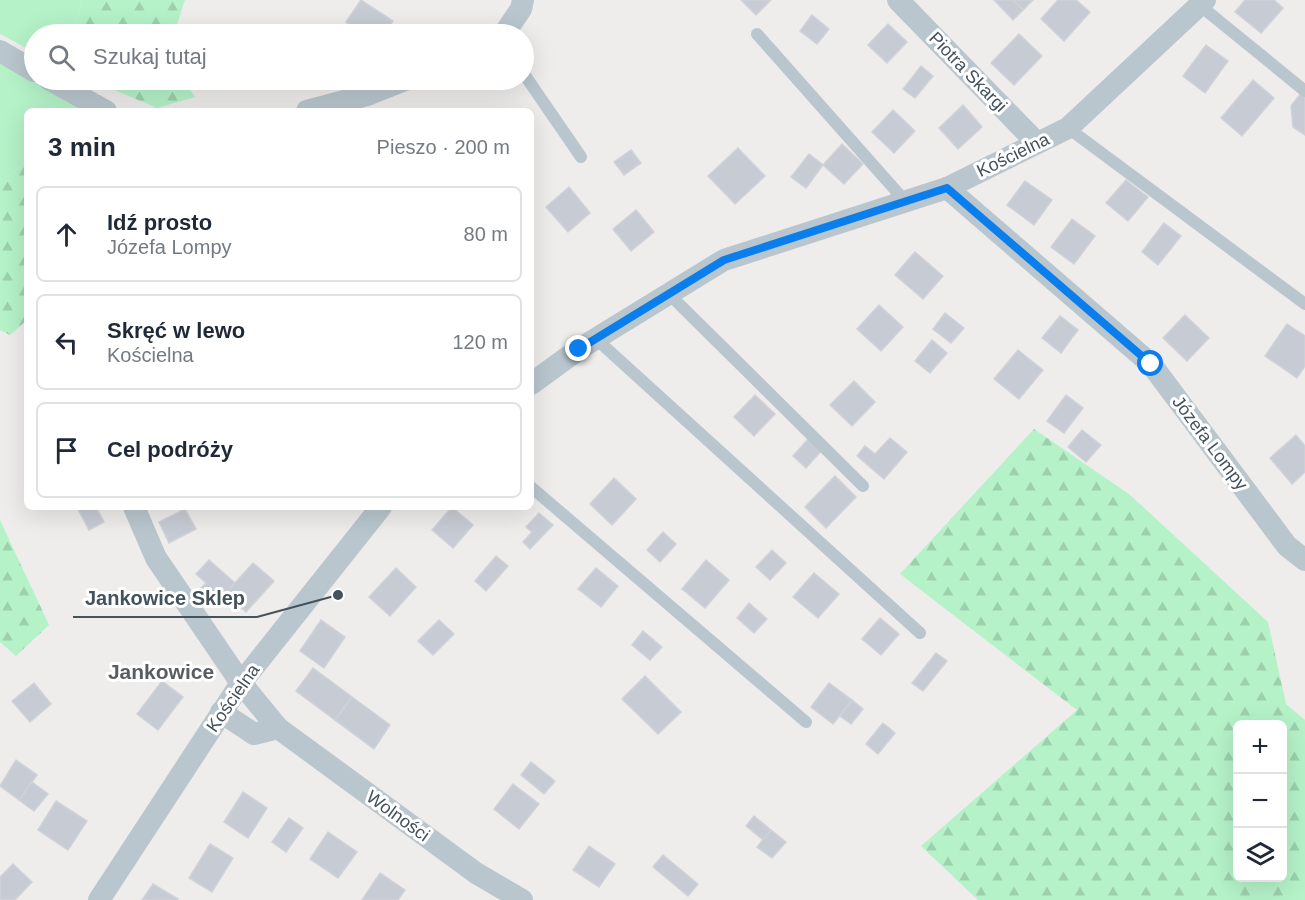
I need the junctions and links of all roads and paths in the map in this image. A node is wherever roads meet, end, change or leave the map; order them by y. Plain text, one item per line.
1 (523, 0) edge
2 (898, 0) edge
3 (1199, 2) edge
4 (511, 24) edge
5 (757, 34) dead end
6 (0, 51) edge
7 (24, 65) edge
8 (534, 89) edge
9 (68, 90) edge
10 (380, 90) edge
11 (1305, 91) edge
12 (101, 108) edge
13 (318, 108) edge
14 (1068, 128) junction
15 (1037, 143) junction
16 (581, 157) dead end
17 (947, 188) junction
18 (905, 201) junction
19 (669, 294) junction
20 (1305, 304) edge
21 (595, 338) junction
22 (534, 382) edge
23 (863, 486) dead end
24 (534, 491) edge
25 (135, 510) edge
26 (379, 510) edge
27 (1305, 560) edge
28 (920, 633) dead end
29 (241, 683) junction
30 (221, 712) junction
31 (806, 722) dead end
32 (278, 728) junction
33 (99, 900) edge
34 (522, 900) edge

1 - 4 street
2 - 15 street, Piotra Skargi
3 - 11 lane
3 - 14 street, Kościelna
5 - 18 lane
6 - 7 street
8 - 16 lane
9 - 12 street
10 - 13 street
14 - 15 street, Kościelna
14 - 20 lane
15 - 17 street, Kościelna
17 - 18 street, Kościelna
17 - 27 street, Józefa Lompy
18 - 19 street, Kościelna
19 - 21 street, Kościelna
19 - 23 lane
21 - 22 street, Kościelna
21 - 28 lane
24 - 31 lane
25 - 29 street, Wolności
26 - 29 street, Kościelna
29 - 30 street, Kościelna
29 - 32 street, Wolności
30 - 32 street
30 - 33 street, Kościelna
32 - 34 street, Wolności

